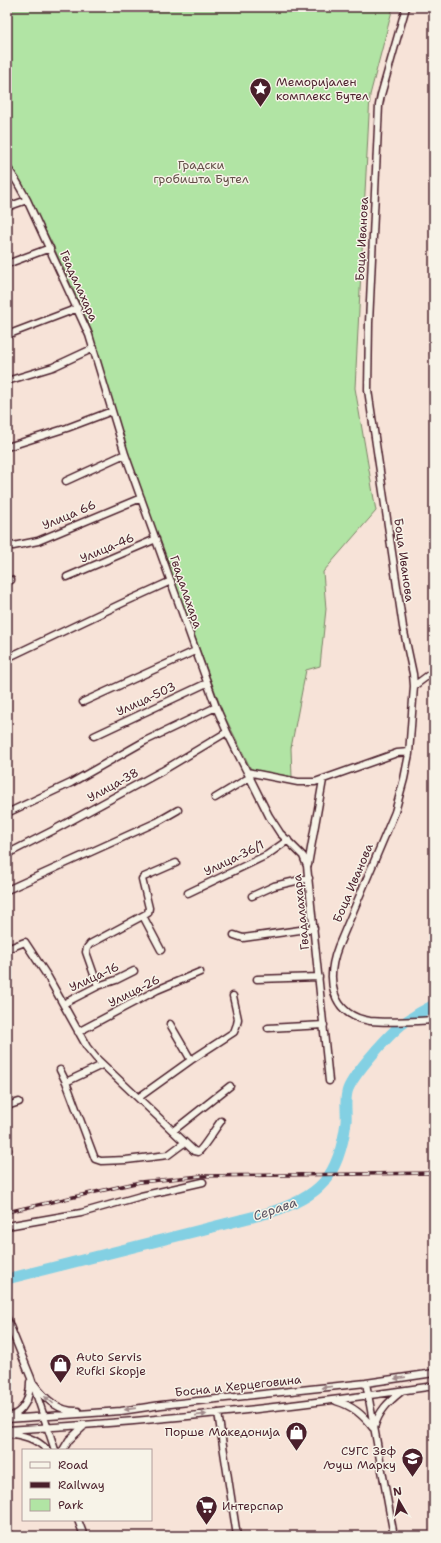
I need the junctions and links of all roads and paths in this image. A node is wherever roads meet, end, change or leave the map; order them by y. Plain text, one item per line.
1 (406, 7) edge
2 (7, 167) edge
3 (27, 200) junction
4 (7, 207) edge
5 (50, 248) junction
6 (7, 264) edge
7 (78, 308) junction
8 (7, 335) edge
9 (94, 348) junction
10 (7, 381) edge
11 (112, 411) junction
12 (7, 447) edge
13 (125, 454) junction
14 (66, 481) dead end
15 (141, 498) junction
16 (156, 539) junction
17 (7, 541) edge
18 (67, 577) dead end
19 (171, 581) junction
20 (195, 651) junction
21 (7, 658) edge
22 (432, 674) edge
23 (207, 683) junction
24 (414, 686) junction
25 (83, 702) dead end
26 (216, 707) junction
27 (227, 732) junction
28 (94, 736) dead end
29 (409, 752) junction
30 (248, 775) junction
31 (323, 780) junction
32 (215, 798) dead end
33 (178, 810) dead end
34 (7, 813) edge
35 (288, 840) junction
36 (7, 854) edge
37 (176, 863) dead end
38 (307, 866) junction
39 (309, 878) junction
40 (7, 890) edge
41 (188, 893) dead end
42 (252, 896) dead end
43 (143, 916) junction
44 (314, 928) junction
45 (234, 935) dead end
46 (7, 949) edge
47 (162, 950) dead end
48 (134, 971) dead end
49 (200, 972) dead end
50 (319, 977) junction
51 (257, 980) dead end
52 (320, 985) junction
53 (98, 986) junction
54 (333, 989) junction
55 (233, 996) dead end
56 (63, 1004) junction
57 (434, 1020) edge
58 (170, 1024) dead end
59 (324, 1025) junction
60 (268, 1028) dead end
61 (78, 1032) junction
62 (191, 1060) junction
63 (102, 1065) junction
64 (60, 1070) dead end
65 (329, 1081) dead end
66 (66, 1082) junction
67 (230, 1086) dead end
68 (138, 1098) junction
69 (19, 1102) dead end
70 (7, 1106) edge
71 (221, 1121) dead end
72 (173, 1131) junction
73 (184, 1143) junction
74 (203, 1182) dead end
75 (7, 1226) edge
76 (7, 1319) edge
77 (434, 1373) edge
78 (30, 1378) junction
79 (366, 1383) junction
80 (434, 1386) edge
81 (403, 1391) junction
82 (368, 1396) junction
83 (332, 1400) junction
84 (99, 1413) junction
85 (218, 1413) junction
86 (44, 1417) junction
87 (7, 1419) edge
88 (85, 1425) junction
89 (47, 1428) junction
90 (374, 1429) junction
91 (7, 1432) edge
92 (46, 1449) edge
93 (55, 1449) edge
94 (64, 1449) edge
95 (78, 1521) edge
96 (84, 1536) edge
97 (237, 1536) edge
98 (394, 1536) edge

1 - 24 street, Боца Иванова
2 - 3 street, Гвадалахара
3 - 4 street
3 - 5 street, Гвадалахара
5 - 6 street
5 - 7 street, Гвадалахара
7 - 8 street
7 - 9 street, Гвадалахара
9 - 10 street
9 - 11 street, Гвадалахара
11 - 12 street
11 - 13 street, Гвадалахара
13 - 14 street
13 - 15 street, Гвадалахара
15 - 16 street, Гвадалахара
15 - 17 street, Улица 66
16 - 18 street, Улица-46
16 - 19 street, Гвадалахара
19 - 20 street, Гвадалахара
19 - 21 street
20 - 23 street, Гвадалахара
20 - 25 street
22 - 24 street
23 - 26 street, Гвадалахара
23 - 28 street, Улица-503
24 - 29 street, Боца Иванова
26 - 27 street, Гвадалахара
26 - 34 street
27 - 30 street, Гвадалахара
27 - 36 street, Улица-38
29 - 31 street
29 - 54 street, Боца Иванова
30 - 31 street
30 - 32 street
30 - 35 street, Гвадалахара
31 - 38 street
33 - 40 street
35 - 38 street, Гвадалахара
35 - 41 street, Улица-36/1
37 - 43 street
38 - 39 street, Гвадалахара
39 - 42 street
39 - 44 street, Гвадалахара
43 - 47 street
43 - 53 street
44 - 45 street
44 - 50 street, Гвадалахара
46 - 56 street
48 - 53 street, Улица-16
49 - 61 street, Улица-26
50 - 51 street
50 - 52 street, Гвадалахара
52 - 54 street
52 - 59 street, Гвадалахара
53 - 56 street, Улица-16
54 - 57 street, Боца Иванова
55 - 62 street
56 - 61 street
58 - 62 street
59 - 60 street
59 - 65 street, Гвадалахара
61 - 63 street
62 - 68 street
63 - 66 street
63 - 68 street
64 - 66 street
66 - 73 street
67 - 72 street
68 - 72 street
69 - 70 street
71 - 73 street
72 - 73 street
74 - 75 street
76 - 78 street
77 -> 79 street, Босна и Херцеговина
84 -> 78 street
78 - 86 street
78 - 87 street
79 - 82 street
79 -> 84 street, Босна и Херцеговина
80 - 81 street, Босна и Херцеговина
81 - 82 street, Босна и Херцеговина
81 - 90 street
82 - 83 street, Босна и Херцеговина
82 - 90 street
83 - 85 street, Босна и Херцеговина
83 - 90 street
84 - 86 street, Босна и Херцеговина
88 -> 85 street, Босна и Херцеговина
85 - 97 street
86 - 87 street, Босна и Херцеговина
86 - 89 street
88 - 89 street, Босна и Херцеговина
88 - 94 street
89 - 91 street, Босна и Херцеговина
89 - 93 street
90 - 98 street
91 - 92 street
95 - 96 street

